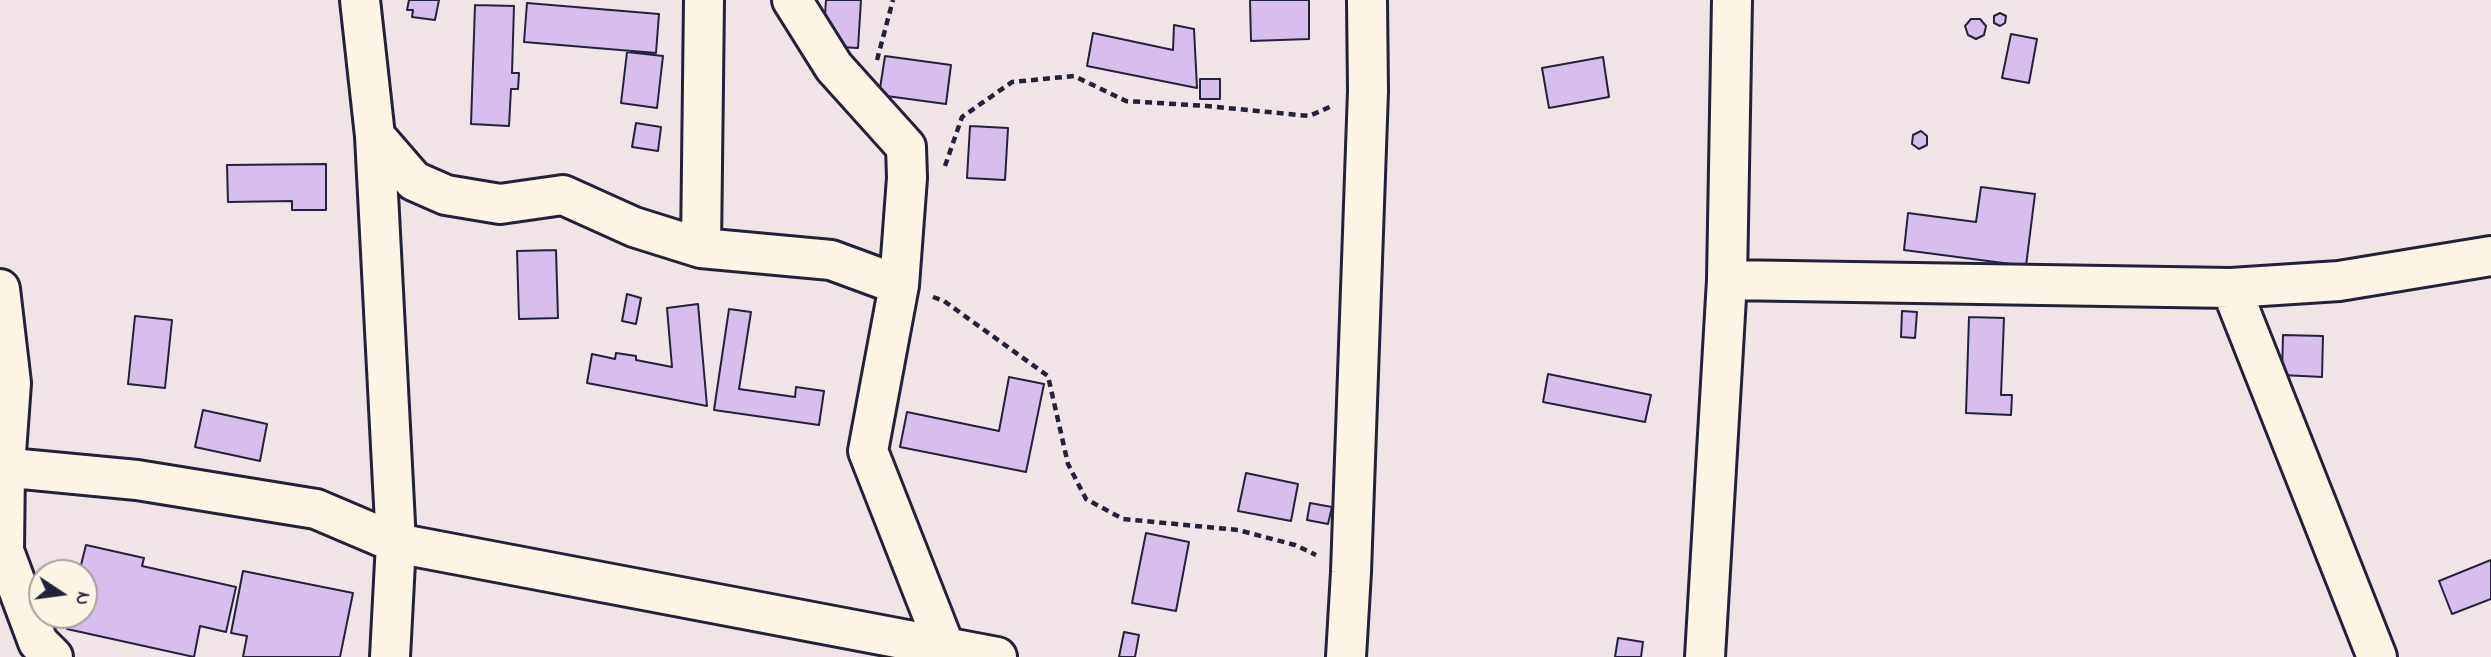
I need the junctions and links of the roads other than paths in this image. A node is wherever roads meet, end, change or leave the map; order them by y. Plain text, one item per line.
1 (360, 0) edge
2 (704, 0) edge
3 (792, 0) edge
4 (1367, 0) edge
5 (1732, 0) edge
6 (375, 136) junction
7 (701, 248) junction
8 (2491, 256) edge
9 (1727, 281) junction
10 (899, 285) junction
11 (2231, 288) junction
12 (0, 289) edge
13 (2, 467) edge
14 (396, 543) junction
15 (945, 652) edge
16 (52, 657) edge
17 (390, 657) edge
18 (997, 657) edge
19 (1346, 657) edge
20 (1705, 657) edge
21 (2376, 657) edge

1 - 6 street
2 - 7 street
3 - 10 street
4 - 19 street
5 - 9 street
6 - 7 street
6 - 14 street
7 - 10 street
8 - 11 street
9 - 11 street
9 - 20 street
10 - 15 street
11 - 21 street
12 - 13 street
13 - 14 street
13 - 16 street
14 - 15 street
14 - 17 street
15 - 18 street

